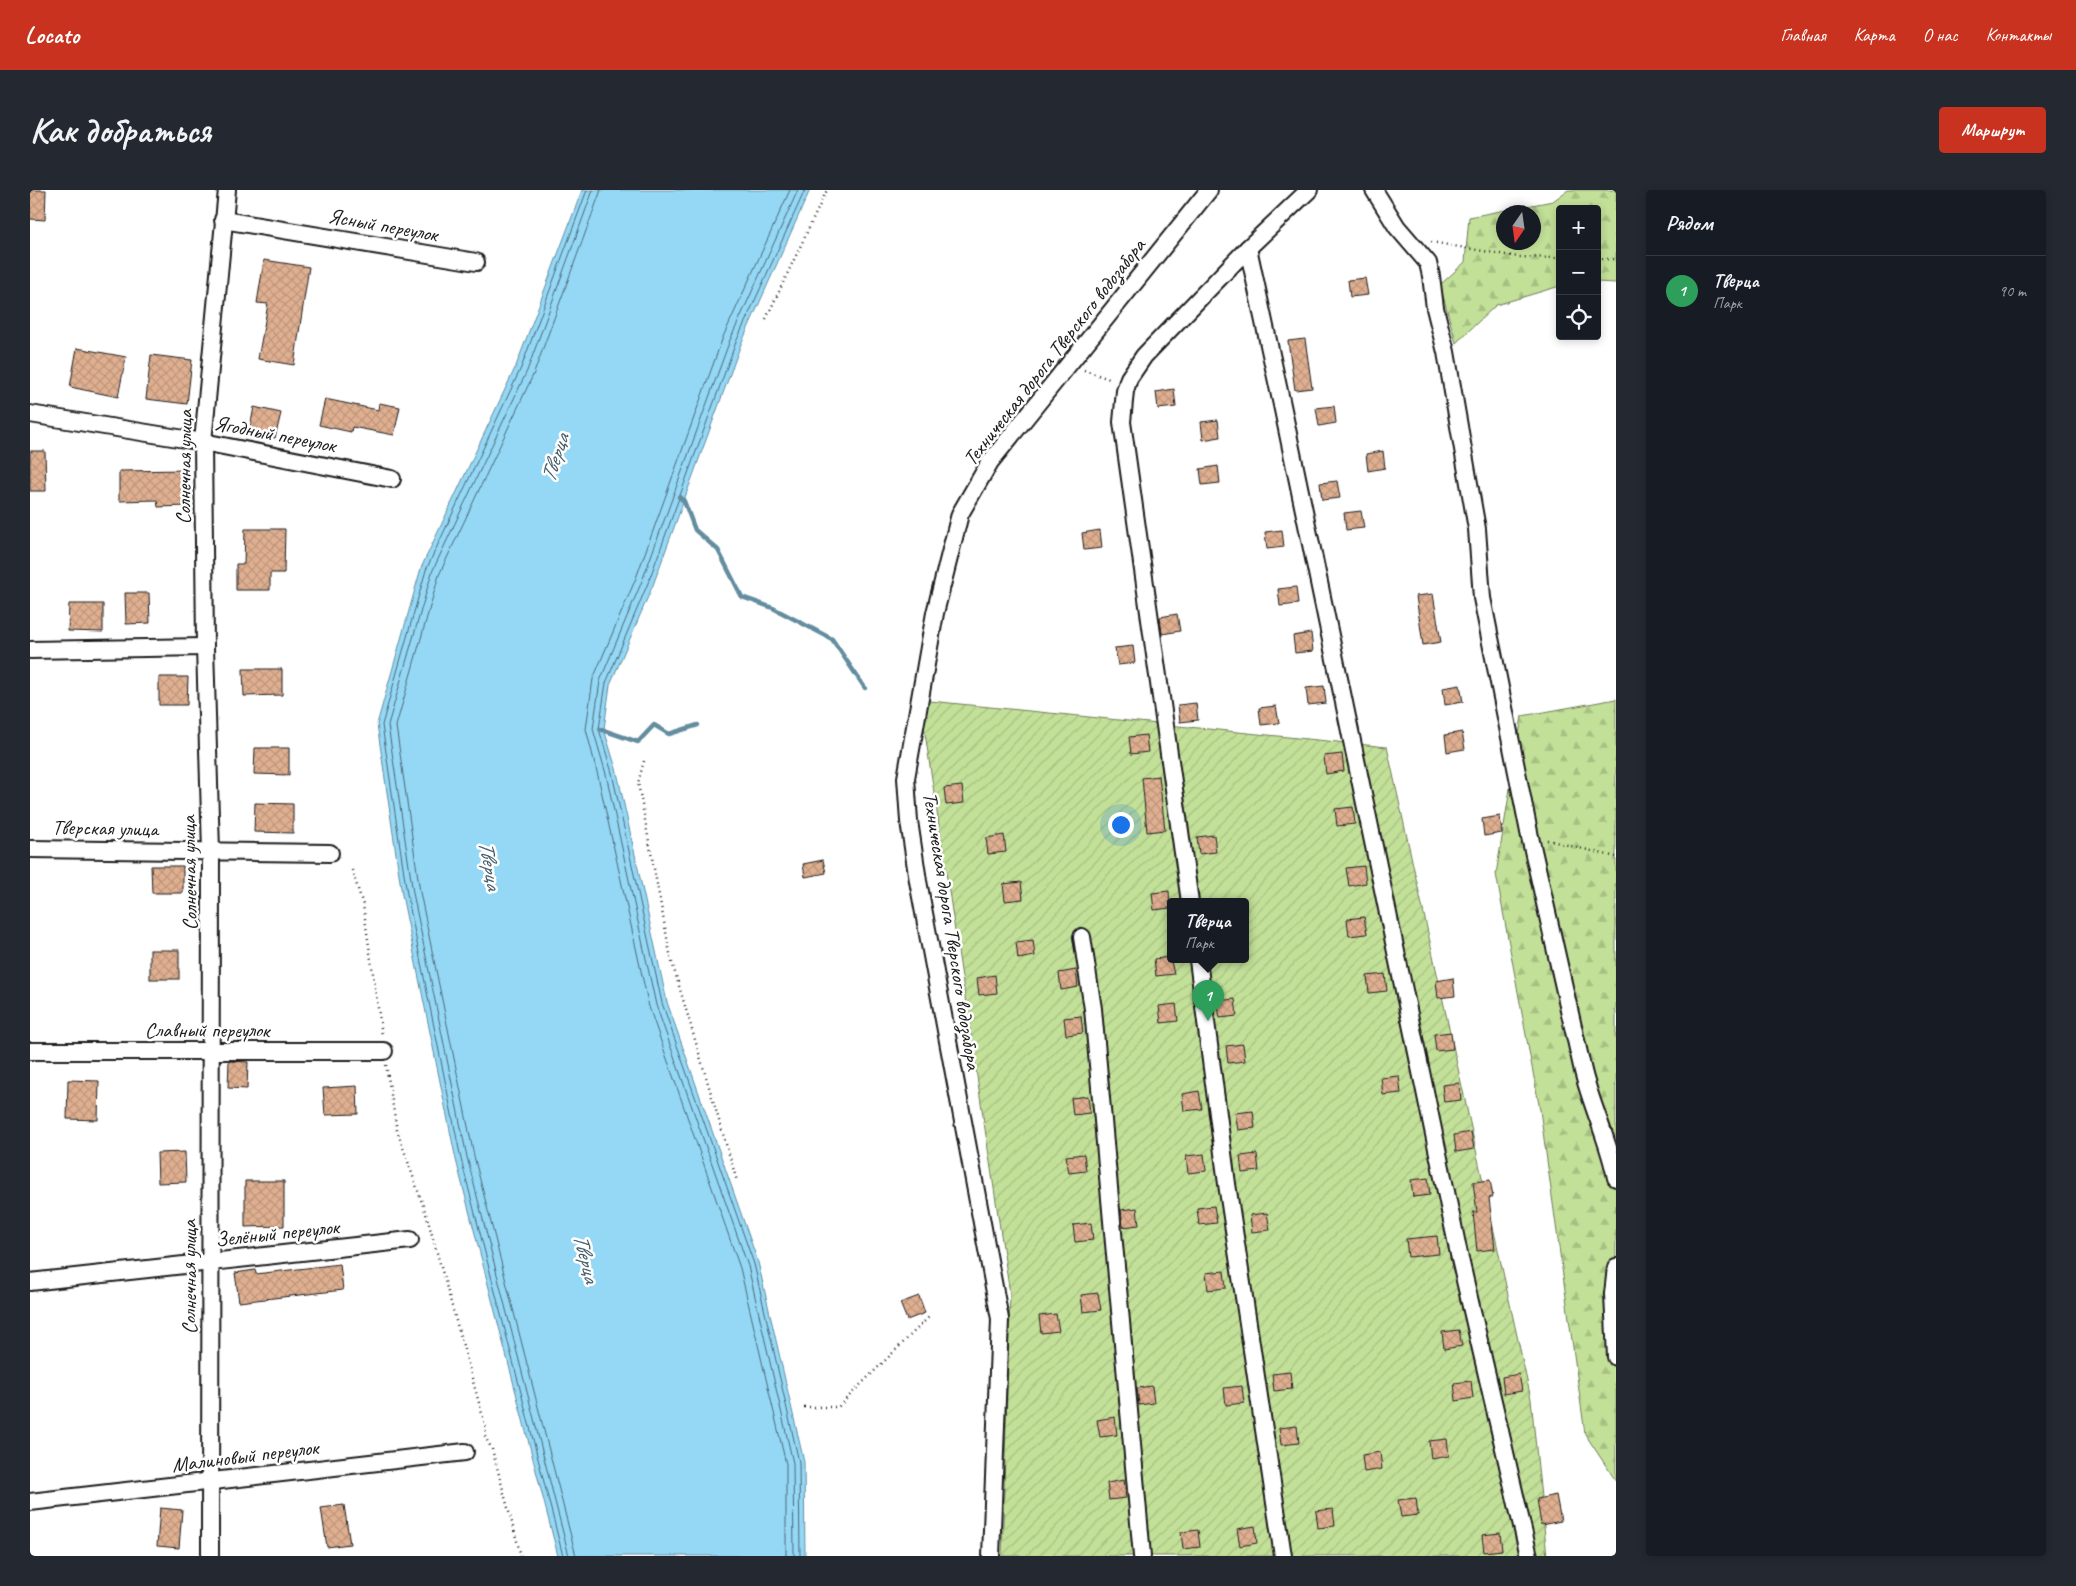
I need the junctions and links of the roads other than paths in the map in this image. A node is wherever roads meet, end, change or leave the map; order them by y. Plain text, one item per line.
1 (227, 190) edge
2 (1208, 190) edge
3 (1309, 190) edge
4 (1374, 190) edge
5 (223, 220) junction
6 (1248, 248) junction
7 (476, 262) dead end
8 (30, 414) edge
9 (204, 442) junction
10 (392, 478) dead end
11 (204, 647) junction
12 (30, 650) edge
13 (30, 849) edge
14 (210, 851) junction
15 (330, 853) dead end
16 (1189, 898) edge
17 (1082, 937) dead end
18 (1198, 963) edge
19 (30, 1051) edge
20 (210, 1051) junction
21 (384, 1051) road end
22 (1616, 1178) edge
23 (410, 1240) dead end
24 (210, 1262) junction
25 (1616, 1267) edge
26 (30, 1282) edge
27 (1616, 1357) edge
28 (465, 1452) dead end
29 (210, 1482) junction
30 (30, 1502) edge
31 (210, 1556) edge
32 (991, 1556) edge
33 (1142, 1556) edge
34 (1283, 1556) edge
35 (1529, 1556) edge

1 - 5 street, Солнечная улица
2 - 32 street, Техническая дорога Тверского водозабора
3 - 6 street
4 - 22 street
5 - 7 street, Ясный переулок
5 - 9 street, Солнечная улица
6 - 16 street
6 - 35 street
8 - 9 street, Ягодный переулок
9 - 10 street, Ягодный переулок
9 - 11 street, Солнечная улица
11 - 12 street
11 - 14 street, Солнечная улица
13 - 14 street, Тверская улица
14 - 15 street, Тверская улица
14 - 20 street, Солнечная улица
17 - 33 street
18 - 34 street
19 - 20 street, Славный переулок
20 - 21 street, Славный переулок
20 - 24 street, Солнечная улица
23 - 24 street, Зелёный переулок
24 - 26 street, Зелёный переулок
24 - 29 street, Солнечная улица
25 - 27 street
28 - 29 street, Малиновый переулок
29 - 30 street, Малиновый переулок
29 - 31 street, Солнечная улица

